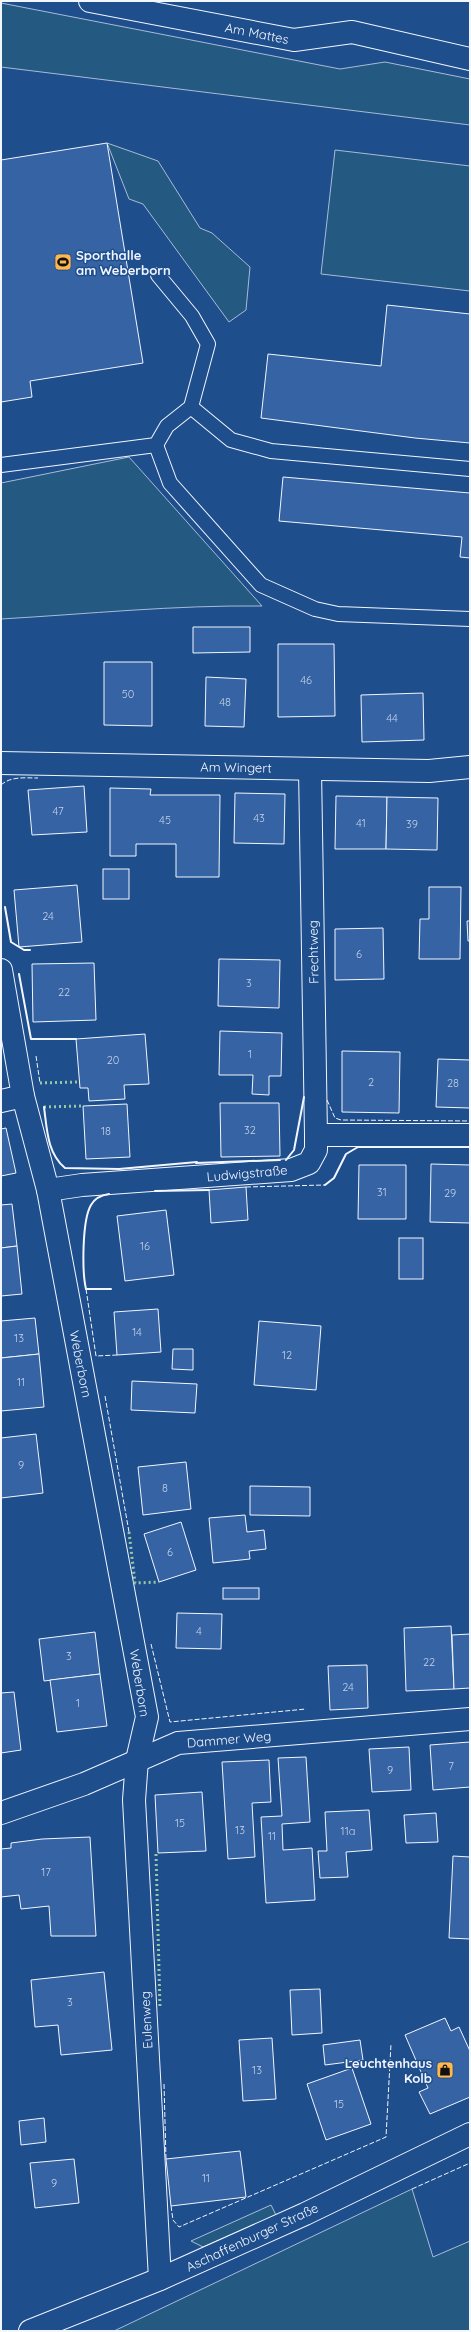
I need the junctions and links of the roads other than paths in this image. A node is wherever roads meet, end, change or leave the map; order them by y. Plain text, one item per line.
1 (90, 1) edge
2 (470, 59) edge
3 (158, 275) dead end
4 (191, 407) junction
5 (156, 445) junction
6 (1, 465) edge
7 (470, 469) edge
8 (470, 619) edge
9 (1, 763) edge
10 (470, 766) edge
11 (310, 769) junction
12 (1, 970) edge
13 (23, 1096) junction
14 (1, 1101) edge
15 (316, 1135) junction
16 (470, 1135) edge
17 (48, 1190) junction
18 (470, 1719) edge
19 (137, 1760) junction
20 (1, 1813) edge
21 (470, 2134) edge
22 (160, 2280) junction
23 (30, 2331) edge

1 - 2 street, Am Mattes
3 - 4 lane
4 - 5 lane
4 - 7 lane
5 - 6 lane
5 - 8 lane
9 - 11 street, Am Wingert
10 - 11 street, Am Wingert
11 - 15 street, Frechtweg
12 - 13 street, Weberborn
13 - 14 street
13 - 17 street, Weberborn
15 - 16 street
15 - 17 street, Ludwigstraße
17 - 19 street, Weberborn
18 - 19 street, Dammer Weg
19 - 20 street, Dammer Weg
19 - 22 street, Eulenweg
21 - 22 street, Aschaffenburger Straße
22 - 23 street, Aschaffenburger Straße

